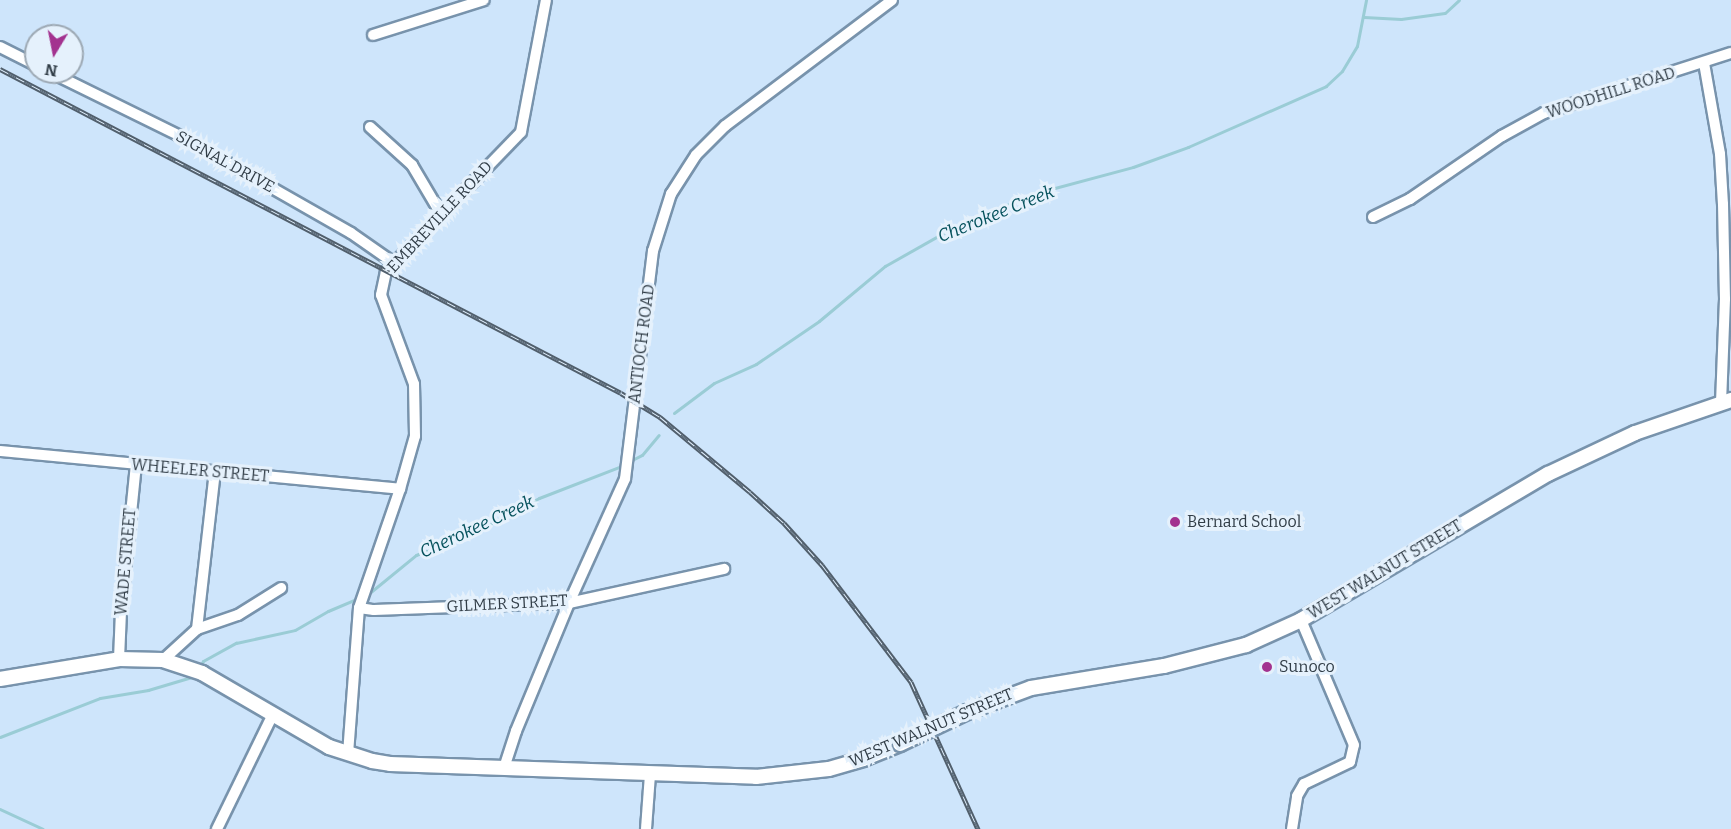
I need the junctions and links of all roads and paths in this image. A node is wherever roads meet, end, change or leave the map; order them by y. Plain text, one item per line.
1 (484, 0) edge
2 (546, 0) edge
3 (892, 0) edge
4 (373, 35) dead end
5 (0, 48) edge
6 (1731, 53) edge
7 (24, 59) edge
8 (1704, 63) junction
9 (73, 84) edge
10 (370, 127) dead end
11 (441, 214) junction
12 (1373, 217) dead end
13 (394, 262) junction
14 (1726, 401) edge
15 (0, 451) edge
16 (136, 464) junction
17 (215, 472) junction
18 (400, 489) junction
19 (724, 569) dead end
20 (281, 588) dead end
21 (361, 601) junction
22 (569, 603) junction
23 (1301, 620) junction
24 (197, 629) junction
25 (119, 659) junction
26 (163, 660) junction
27 (0, 679) edge
28 (273, 716) junction
29 (348, 754) junction
30 (504, 768) junction
31 (650, 774) junction
32 (217, 829) edge
33 (646, 829) edge
34 (1292, 829) edge

1 - 4 street
2 - 11 street, EMBREVILLE ROAD
3 - 22 street, ANTIOCH ROAD
5 - 7 street
6 - 8 street, WOODHILL ROAD
8 - 12 street, WOODHILL ROAD
8 - 14 street
9 - 13 street, SIGNAL DRIVE
10 - 11 street
11 - 13 street, EMBREVILLE ROAD
13 - 18 street, EMBREVILLE ROAD
14 - 23 main road, WEST WALNUT STREET
15 - 16 street, WHEELER STREET
16 - 17 street, WHEELER STREET
16 - 25 street, WADE STREET
17 - 18 street, WHEELER STREET
17 - 24 street
18 - 21 street, EMBREVILLE ROAD
19 - 22 street, GILMER STREET
20 - 24 street
21 - 22 street, GILMER STREET
21 - 29 street, EMBREVILLE ROAD
22 - 30 street, ANTIOCH ROAD
23 - 31 main road, WEST WALNUT STREET, bridge
23 - 34 street
24 - 26 street
25 - 26 main road, WEST WALNUT STREET
25 - 27 main road, WEST WALNUT STREET
26 - 28 main road, WEST WALNUT STREET
28 - 29 main road, WEST WALNUT STREET
28 - 32 street
29 - 30 main road, WEST WALNUT STREET
30 - 31 main road, WEST WALNUT STREET
31 - 33 street

